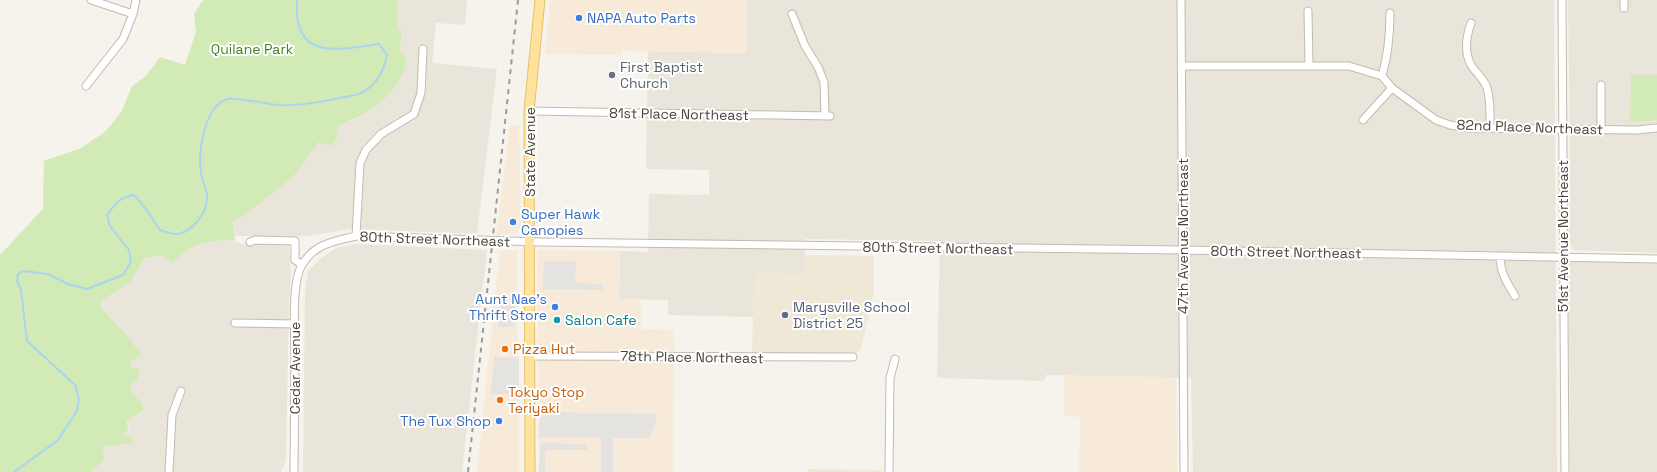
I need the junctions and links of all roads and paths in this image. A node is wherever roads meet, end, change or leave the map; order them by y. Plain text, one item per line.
1 (91, 0) edge
2 (136, 0) edge
3 (540, 0) edge
4 (1181, 0) edge
5 (1562, 0) edge
6 (1624, 0) edge
7 (1624, 8) dead end
8 (1308, 11) dead end
9 (1390, 13) dead end
10 (133, 14) junction
11 (792, 14) dead end
12 (1471, 24) dead end
13 (423, 49) dead end
14 (1309, 65) junction
15 (1181, 66) junction
16 (1382, 76) junction
17 (1601, 85) dead end
18 (86, 86) dead end
19 (1392, 88) junction
20 (529, 111) junction
21 (1363, 120) dead end
22 (1490, 128) junction
23 (1562, 128) junction
24 (1657, 128) edge
25 (1601, 129) junction
26 (356, 236) junction
27 (250, 242) dead end
28 (530, 242) junction
29 (1183, 250) junction
30 (1500, 256) junction
31 (1563, 257) junction
32 (1657, 259) edge
33 (302, 265) junction
34 (1515, 296) dead end
35 (235, 323) dead end
36 (295, 324) junction
37 (530, 356) junction
38 (853, 357) dead end
39 (895, 359) dead end
40 (181, 391) dead end
41 (169, 472) edge
42 (294, 472) edge
43 (530, 472) edge
44 (889, 472) edge
45 (1184, 472) edge
46 (1565, 472) edge

1 - 10 street
2 - 10 street
3 - 20 main road, State Avenue
4 - 15 street, 47th Avenue Northeast
5 - 23 street, 51st Avenue Northeast
6 - 7 street
8 - 14 street
9 - 16 street
10 - 18 street
11 - 20 street, 81st Place Northeast
12 - 22 street
13 - 26 street
14 - 15 street
14 - 16 street
15 - 29 street, 47th Avenue Northeast
16 - 19 street, 82nd Place Northeast
17 - 25 street
19 - 21 street
19 - 22 street, 82nd Place Northeast
20 - 28 main road, State Avenue
22 - 23 street, 82nd Place Northeast
23 - 25 street, 82nd Place Northeast
23 - 31 street, 51st Avenue Northeast
24 - 25 street, 82nd Place Northeast
26 - 28 street, 80th Street Northeast
26 - 33 street, 80th Street Northeast
27 - 33 street
28 - 29 street, 80th Street Northeast
28 - 37 main road, State Avenue
29 - 30 street, 80th Street Northeast
29 - 45 street, 47th Avenue Northeast
30 - 31 street, 80th Street Northeast
30 - 34 street
31 - 32 street, 80th Street Northeast
31 - 46 street, 51st Avenue Northeast
33 - 36 street, Cedar Avenue
35 - 36 street
36 - 42 street, Cedar Avenue
37 - 38 street, 78th Place Northeast
37 - 43 main road, State Avenue
39 - 44 street
40 - 41 street

